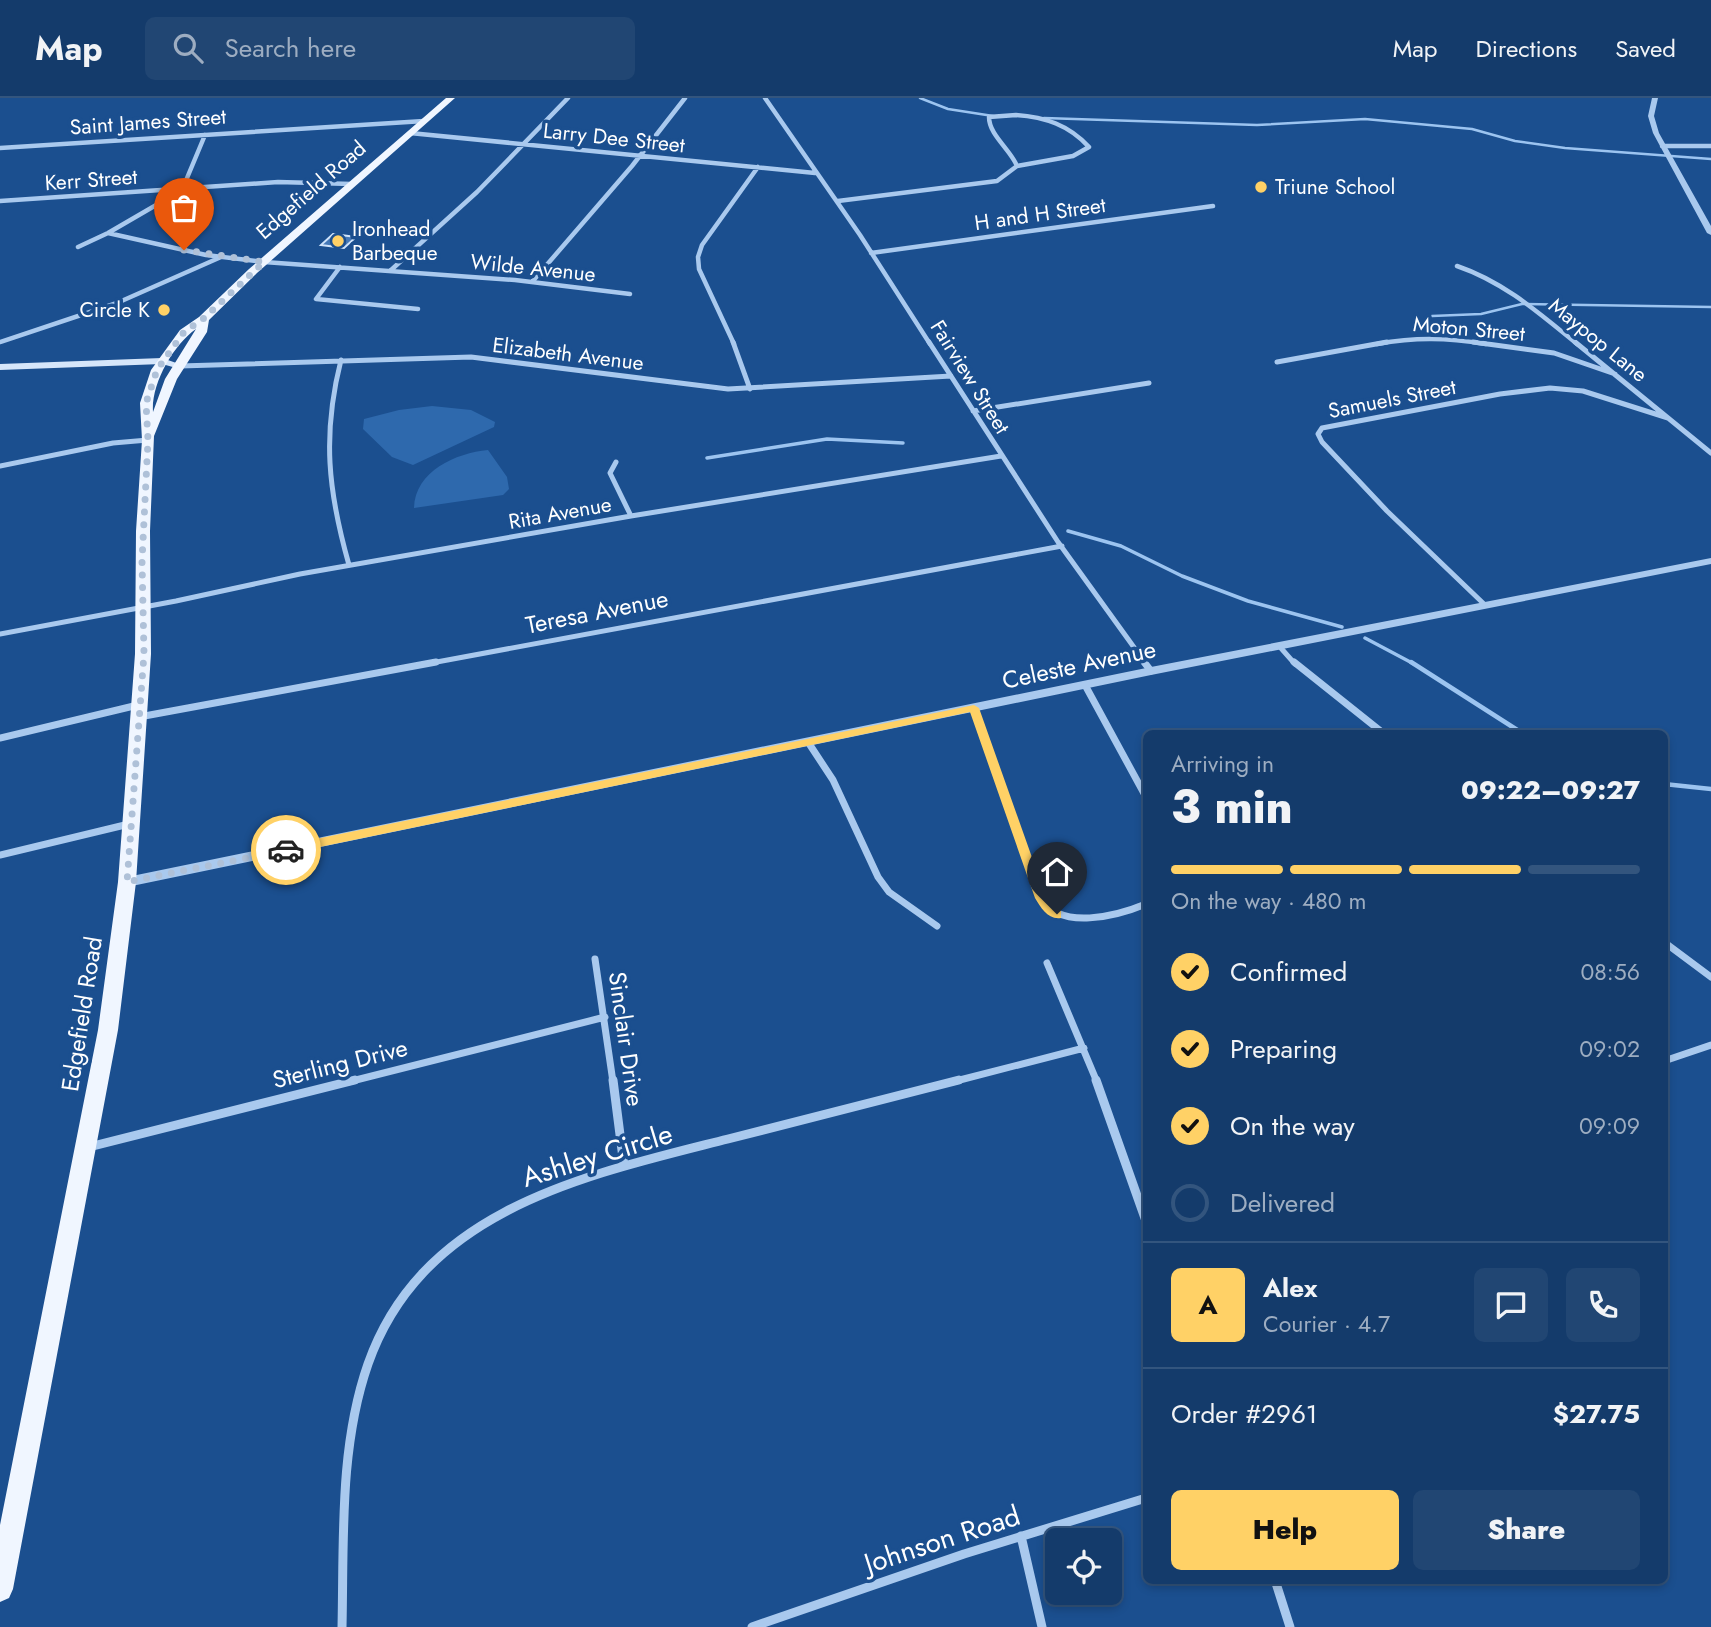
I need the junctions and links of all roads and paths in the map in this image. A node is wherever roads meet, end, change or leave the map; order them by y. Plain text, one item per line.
1 (451, 98) edge
2 (568, 98) edge
3 (685, 98) edge
4 (765, 98) edge
5 (1655, 98) edge
6 (424, 121) junction
7 (410, 133) junction
8 (205, 135) junction
9 (523, 145) junction
10 (1711, 145) edge
11 (1662, 146) junction
12 (0, 148) edge
13 (640, 156) junction
14 (1017, 166) junction
15 (758, 167) junction
16 (816, 173) junction
17 (352, 184) junction
18 (182, 190) junction
19 (0, 201) edge
20 (838, 201) junction
21 (1213, 206) dead end
22 (108, 233) junction
23 (1711, 233) edge
24 (78, 247) dead end
25 (871, 253) junction
26 (221, 256) junction
27 (264, 262) junction
28 (1457, 266) dead end
29 (340, 267) junction
30 (390, 271) junction
31 (532, 282) junction
32 (630, 294) dead end
33 (418, 309) dead end
34 (203, 319) junction
35 (0, 342) edge
36 (341, 360) junction
37 (1277, 362) dead end
38 (159, 366) junction
39 (180, 366) junction
40 (0, 367) edge
41 (0, 374) edge
42 (1615, 374) junction
43 (951, 376) junction
44 (1149, 383) dead end
45 (750, 389) junction
46 (972, 411) junction
47 (1668, 418) junction
48 (148, 440) junction
49 (1711, 453) edge
50 (1001, 456) junction
51 (616, 462) dead end
52 (0, 466) edge
53 (631, 516) junction
54 (1062, 546) junction
55 (1711, 561) edge
56 (349, 565) junction
57 (1485, 605) junction
58 (136, 608) junction
59 (0, 634) edge
60 (1280, 647) junction
61 (1151, 671) junction
62 (1085, 685) junction
63 (974, 708) junction
64 (139, 711) junction
65 (1379, 730) edge
66 (0, 738) edge
67 (808, 742) junction
68 (1143, 791) edge
69 (133, 823) junction
70 (0, 855) edge
71 (127, 882) junction
72 (1143, 905) edge
73 (937, 926) dead end
74 (1668, 946) edge
75 (594, 959) dead end
76 (1047, 963) dead end
77 (1711, 977) edge
78 (605, 1017) junction
79 (1711, 1045) edge
80 (1084, 1048) junction
81 (1668, 1060) edge
82 (85, 1148) junction
83 (624, 1166) junction
84 (1143, 1213) edge
85 (1143, 1498) edge
86 (1021, 1536) junction
87 (1276, 1584) edge
88 (0, 1589) edge
89 (342, 1627) edge
90 (752, 1627) edge
91 (1042, 1627) edge
92 (1290, 1627) edge

1 - 6 main road, Edgefield Road
2 - 9 street
3 - 13 street
4 - 16 street, Fairview Street
5 - 11 street
6 - 7 main road, Edgefield Road
6 - 8 street, Saint James Street
7 - 9 street, Larry Dee Street
7 - 17 main road, Edgefield Road
8 - 12 street, Saint James Street
8 - 18 street
9 - 13 street, Larry Dee Street
9 - 30 street
10 - 11 street
11 - 23 street
13 - 15 street, Larry Dee Street
13 - 31 street
14 - 14 street
14 - 20 street
15 - 16 street, Larry Dee Street
15 - 45 street
16 - 20 street, Fairview Street
17 - 18 street, Kerr Street
17 - 27 main road, Edgefield Road
18 - 19 street, Kerr Street
18 - 22 street
20 - 25 street, Fairview Street
21 - 25 street, H and H Street
22 - 24 street
22 - 26 street, Wilde Avenue
25 - 43 street, Fairview Street
26 - 27 street, Wilde Avenue
26 - 35 street
27 - 29 street, Wilde Avenue
27 - 34 main road, Edgefield Road
28 - 42 street, Maypop Lane
29 - 30 street, Wilde Avenue
29 - 33 street
30 - 31 street, Wilde Avenue
31 - 32 street, Wilde Avenue
34 - 38 main road, Edgefield Road
34 - 39 main road, Edgefield Road
36 - 39 street, Elizabeth Avenue
36 - 45 street, Elizabeth Avenue
36 - 56 street
37 - 42 street, Moton Street
38 - 39 main road
38 - 40 main road
38 - 41 main road
38 - 48 main road, Edgefield Road
39 - 48 main road, Edgefield Road
42 - 47 street, Maypop Lane
43 - 45 street, Elizabeth Avenue
43 - 46 street, Fairview Street
44 - 46 street
46 - 50 street, Fairview Street
47 - 49 street, Maypop Lane
47 - 57 street, Samuels Street
48 - 52 street
48 - 58 main road, Edgefield Road
50 - 53 street, Rita Avenue
50 - 54 street, Fairview Street
51 - 53 street
53 - 56 street, Rita Avenue
54 - 61 street, Fairview Street
54 - 64 street, Teresa Avenue
55 - 57 street, Celeste Avenue
56 - 58 street, Rita Avenue
57 - 60 street, Celeste Avenue
58 - 59 street, Rita Avenue
58 - 64 main road, Edgefield Road
60 - 61 street, Celeste Avenue
60 - 65 street
61 - 62 street, Celeste Avenue
62 - 63 street, Celeste Avenue
62 - 68 street
63 - 67 street, Celeste Avenue
63 - 72 street
64 - 66 street, Teresa Avenue
64 - 69 main road, Edgefield Road
67 - 71 street, Celeste Avenue
67 - 73 street
69 - 70 street
69 - 71 main road, Edgefield Road
71 - 82 main road, Edgefield Road
74 - 77 street
75 - 78 street, Sinclair Drive
76 - 80 street
78 - 82 street, Sterling Drive
78 - 83 street, Sinclair Drive
79 - 81 street
80 - 83 street, Ashley Circle
80 - 84 street
82 - 88 main road, Edgefield Road
83 - 89 street, Ashley Circle
85 - 86 street, Johnson Road
86 - 90 street, Johnson Road
86 - 91 street
87 - 92 street

